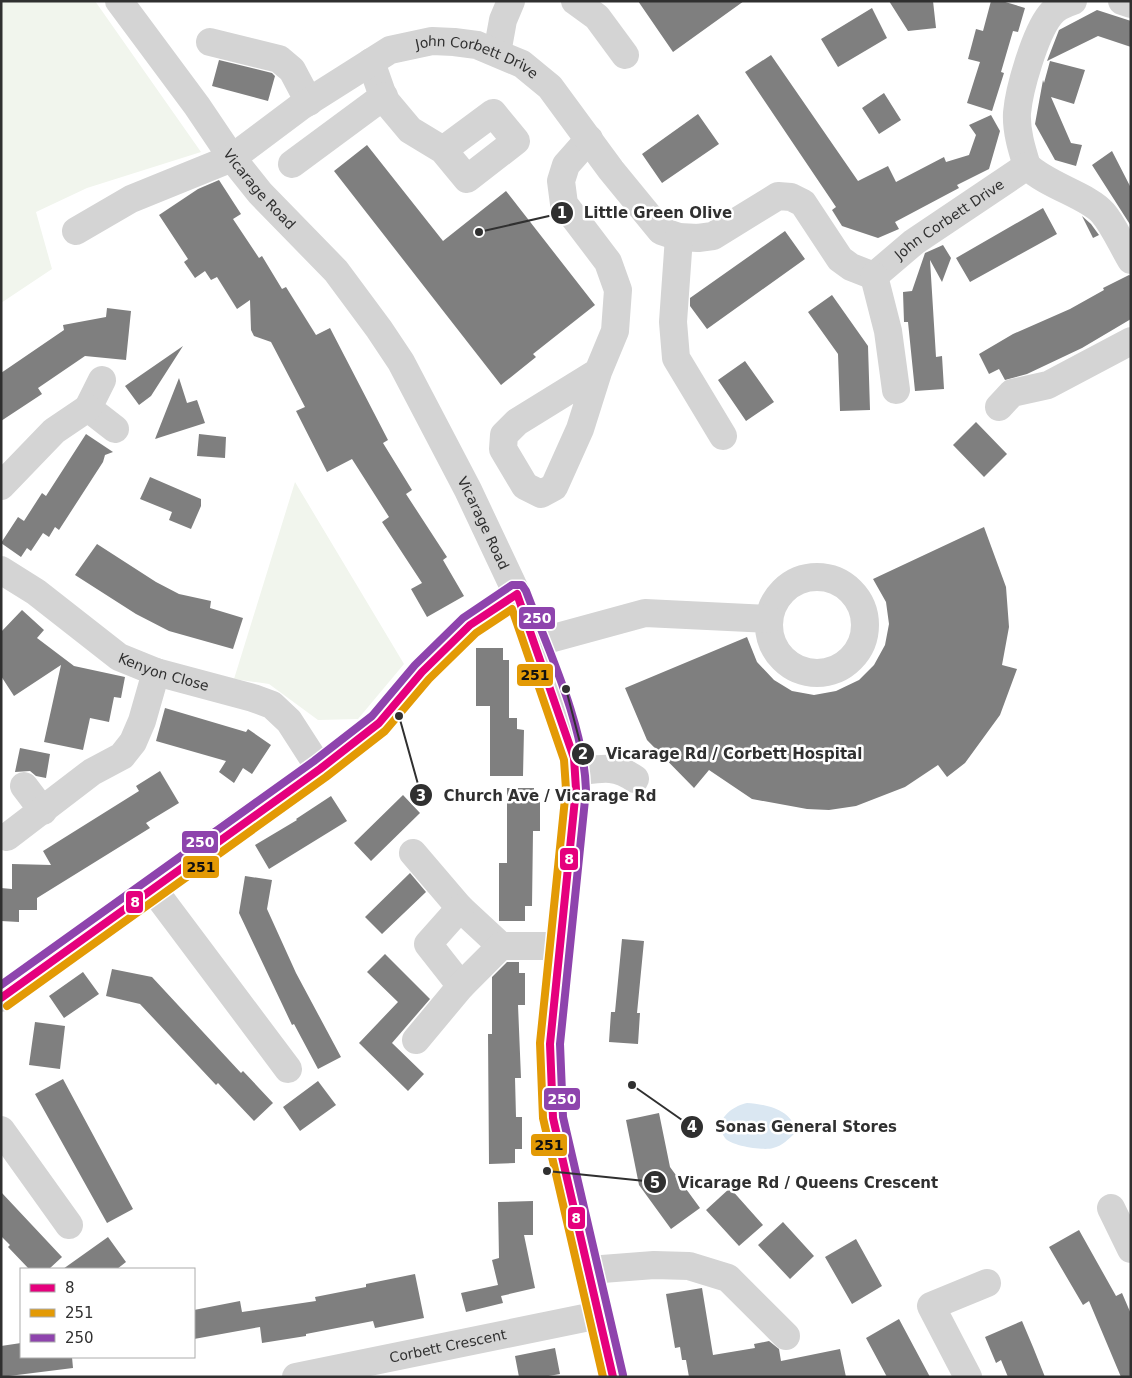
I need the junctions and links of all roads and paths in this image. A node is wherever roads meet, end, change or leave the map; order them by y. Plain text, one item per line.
1 (119, 1) edge
2 (511, 1) edge
3 (575, 1) edge
4 (1122, 1) edge
5 (1131, 4) edge
6 (1053, 5) edge
7 (210, 42) dead end
8 (497, 53) junction
9 (625, 55) dead end
10 (371, 62) junction
11 (384, 96) junction
12 (309, 102) junction
13 (589, 140) junction
14 (443, 150) dead end
15 (232, 158) junction
16 (292, 164) dead end
17 (1027, 166) junction
18 (76, 230) dead end
19 (679, 237) junction
20 (1131, 260) edge
21 (874, 276) junction
22 (1131, 341) edge
23 (598, 372) dead end
24 (102, 380) dead end
25 (896, 390) dead end
26 (1000, 395) dead end
27 (88, 408) junction
28 (115, 429) dead end
29 (723, 436) dead end
30 (1, 486) edge
31 (4, 576) edge
32 (517, 594) junction
33 (769, 619) dead end
34 (535, 643) junction
35 (156, 672) junction
36 (320, 770) junction
37 (575, 772) junction
38 (636, 779) dead end
39 (24, 786) dead end
40 (43, 811) junction
41 (7, 837) dead end
42 (414, 853) dead end
43 (153, 889) junction
44 (460, 908) junction
45 (501, 946) junction
46 (560, 946) junction
47 (461, 986) junction
48 (1, 998) edge
49 (416, 1040) dead end
50 (288, 1069) dead end
51 (1, 1130) edge
52 (1111, 1208) dead end
53 (69, 1225) dead end
54 (1131, 1249) edge
55 (589, 1270) junction
56 (987, 1283) dead end
57 (599, 1315) junction
58 (786, 1336) dead end
59 (296, 1377) edge
60 (613, 1377) edge
61 (968, 1377) edge

1 - 15 street, Vicarage Road
2 - 8 street
3 - 9 street
4 - 5 street
6 - 17 street
7 - 12 street
8 - 10 street, John Corbett Drive
8 - 13 street, John Corbett Drive
10 - 11 street
10 - 12 street, John Corbett Drive
11 - 14 street
11 - 16 street
12 - 15 street, John Corbett Drive
13 - 19 street, John Corbett Drive
13 - 23 street
15 - 18 street, John Corbett Drive
15 - 32 street, Vicarage Road
17 - 20 street
17 - 21 street, John Corbett Drive
19 - 21 street, John Corbett Drive
19 - 29 street
21 - 25 street
22 - 26 street
24 - 27 street
27 - 28 street
27 - 30 street
31 - 35 street, Kenyon Close
32 - 34 street, Vicarage Road
32 - 36 street
33 - 34 street
34 - 37 street, Vicarage Road
35 - 36 street, Kenyon Close
35 - 40 street
36 - 43 street
37 - 38 street
37 - 46 street, Vicarage Road
39 - 40 street
40 - 41 street
42 - 44 street
43 - 48 street
43 - 50 street
44 - 45 street
44 - 47 street
45 - 46 street
45 - 47 street
46 - 55 street, Vicarage Road
47 - 49 street
51 - 53 street
52 - 54 street
55 - 57 street, Vicarage Road
55 - 58 street
56 - 61 street
57 - 59 street, Corbett Crescent
57 - 60 street, Vicarage Road

